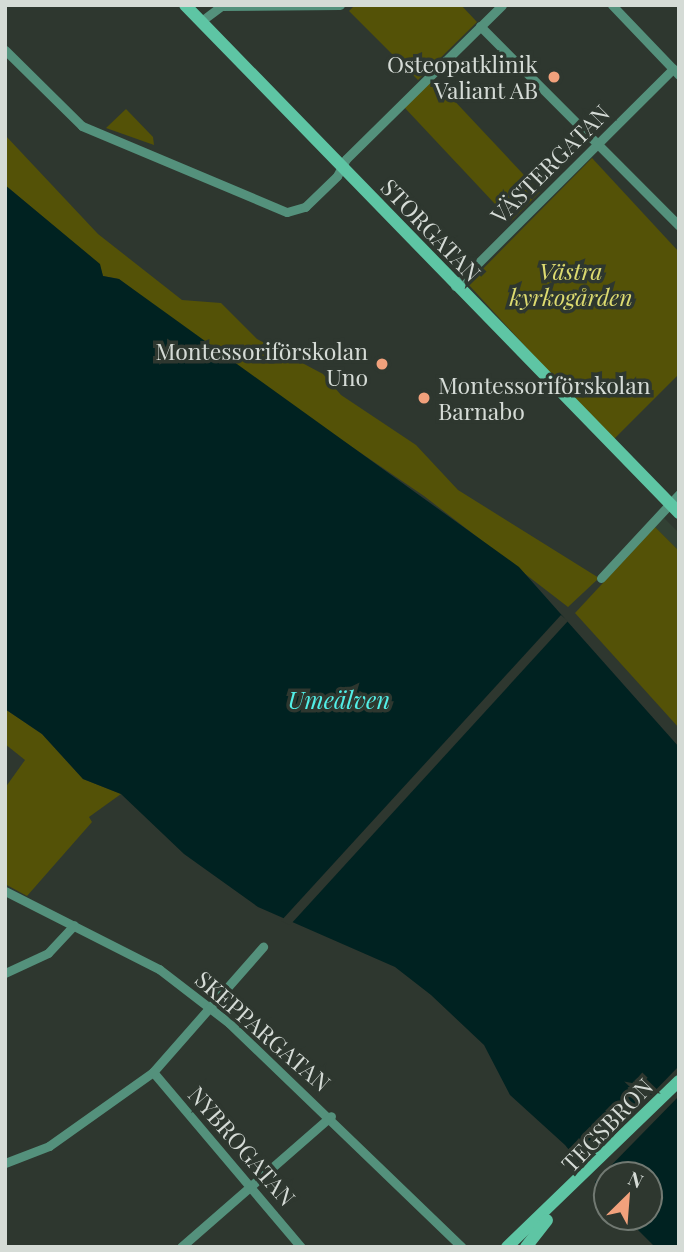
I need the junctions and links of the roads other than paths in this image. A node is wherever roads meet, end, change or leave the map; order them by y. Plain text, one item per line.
1 (185, 5) edge
2 (340, 5) edge
3 (502, 5) edge
4 (612, 5) edge
5 (200, 22) junction
6 (480, 26) junction
7 (5, 50) edge
8 (676, 72) edge
9 (597, 144) junction
10 (341, 167) junction
11 (679, 226) edge
12 (455, 286) junction
13 (676, 503) edge
14 (601, 578) dead end
15 (5, 891) edge
16 (74, 925) junction
17 (263, 947) dead end
18 (5, 973) edge
19 (208, 1009) junction
20 (153, 1072) junction
21 (679, 1081) edge
22 (331, 1116) junction
23 (5, 1163) edge
24 (253, 1186) junction
25 (565, 1198) junction
26 (181, 1247) edge
27 (302, 1247) edge
28 (462, 1247) edge
29 (507, 1247) edge
30 (526, 1247) edge

1 - 5 street, STORGATAN
2 - 5 street
3 - 6 street
4 - 8 street
5 - 10 street, STORGATAN
6 - 9 street
6 - 10 street
7 - 10 street
8 - 9 street, VÄSTERGATAN
9 - 11 street
9 - 12 street, VÄSTERGATAN
10 - 12 street, STORGATAN
12 - 13 street, STORGATAN
13 - 14 street
15 - 16 street, SKEPPARGATAN
16 - 18 street
16 - 19 street, SKEPPARGATAN
17 - 19 street
19 - 20 street
19 - 22 street, SKEPPARGATAN
20 - 23 street
20 - 24 street, NYBROGATAN
21 - 25 street, TEGSBRON
22 - 24 street
22 - 28 street, SKEPPARGATAN
24 - 26 street
24 - 27 street, NYBROGATAN
25 - 29 street
25 - 30 street

